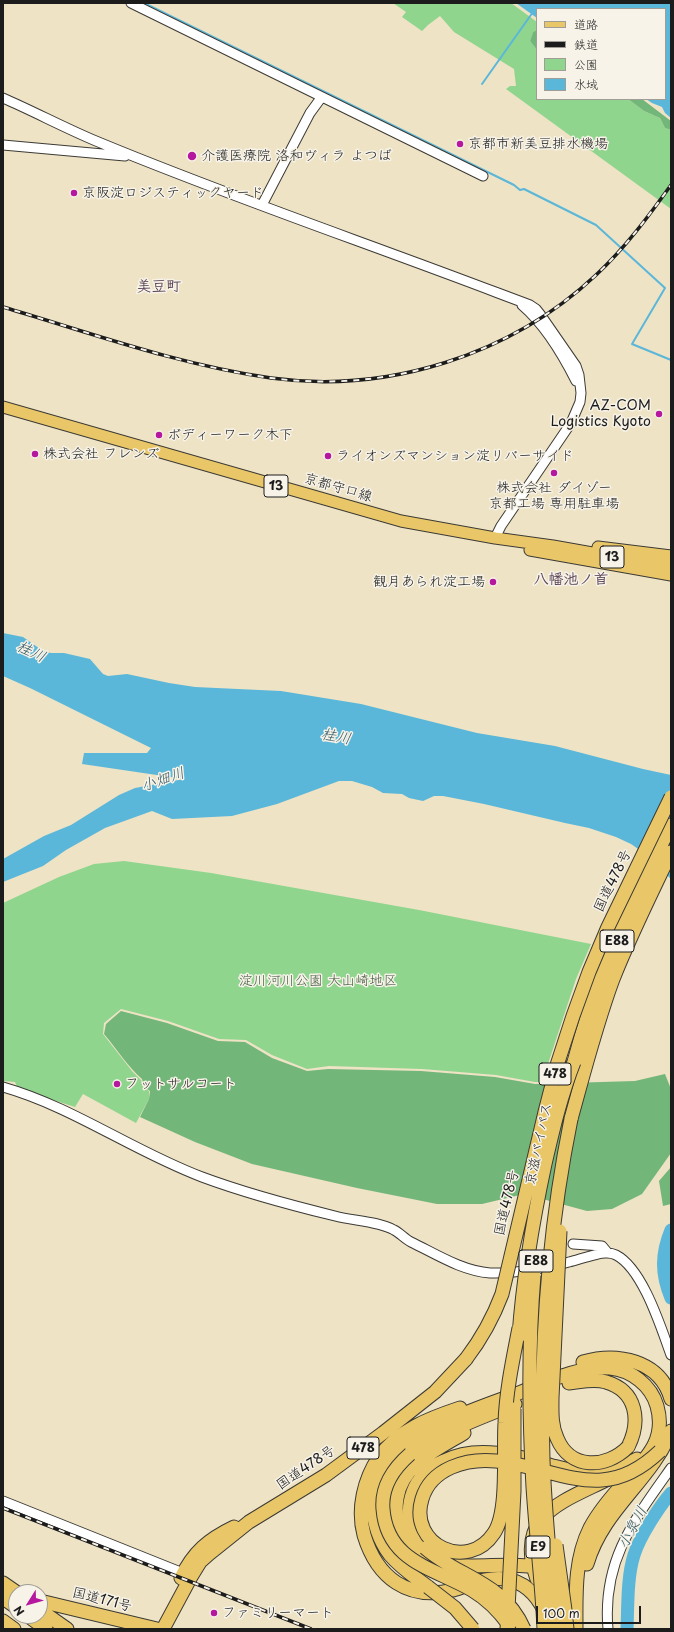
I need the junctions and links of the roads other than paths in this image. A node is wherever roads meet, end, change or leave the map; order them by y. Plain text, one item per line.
1 (131, 3) edge
2 (3, 98) edge
3 (321, 98) junction
4 (3, 145) edge
5 (134, 156) junction
6 (482, 176) dead end
7 (262, 205) junction
8 (3, 407) edge
9 (497, 539) junction
10 (671, 556) edge
11 (671, 567) edge
12 (671, 575) edge
13 (671, 797) edge
14 (671, 825) edge
15 (671, 852) edge
16 (574, 1062) junction
17 (3, 1088) edge
18 (571, 1119) junction
19 (573, 1244) dead end
20 (607, 1252) junction
21 (519, 1328) junction
22 (671, 1355) edge
23 (569, 1384) junction
24 (502, 1392) junction
25 (671, 1398) edge
26 (512, 1405) junction
27 (448, 1422) junction
28 (670, 1433) edge
29 (408, 1449) junction
30 (660, 1451) junction
31 (637, 1459) junction
32 (540, 1464) junction
33 (671, 1468) edge
34 (3, 1501) edge
35 (250, 1522) junction
36 (183, 1573) junction
37 (428, 1587) junction
38 (48, 1603) edge
39 (48, 1616) edge
40 (3, 1621) edge
41 (14, 1629) edge
42 (67, 1629) edge
43 (157, 1629) edge
44 (162, 1629) edge
45 (468, 1629) edge
46 (473, 1629) edge
47 (507, 1629) edge
48 (511, 1629) edge
49 (524, 1629) edge
50 (555, 1629) edge
51 (575, 1629) edge
52 (583, 1629) edge
53 (608, 1629) edge

1 - 3 street
2 - 5 street
3 - 6 street
3 - 7 street
4 - 5 street
5 - 7 street
7 - 9 street
8 - 9 main road, 京都守口線 / 13
9 - 10 main road, 13
9 - 11 main road, 京都守口線 / 13
9 - 12 main road, 13
13 - 35 highway, 国道478号 / 478, bridge
14 - 16 highway, 京滋バイパス / E88
15 - 18 highway, 京滋バイパス / E88
16 - 21 highway, E88, bridge
16 - 32 highway, 京滋バイパス / E88, bridge
17 - 20 street
18 - 23 highway, bridge
18 - 32 highway, 京滋バイパス / E88, bridge
19 - 20 street
20 - 22 street
21 - 30 highway, bridge
21 - 47 highway, E88, bridge
23 - 26 highway
23 - 31 highway
24 - 25 highway
24 - 27 highway
24 - 50 highway
26 - 29 highway
26 - 51 highway, bridge
27 - 29 highway
27 - 51 highway
28 - 30 highway
29 - 37 highway
29 - 48 highway, bridge
30 - 52 highway, bridge
31 - 49 highway, bridge
31 - 50 highway
32 - 50 highway, E9, bridge
33 - 53 street
34 - 36 street
35 - 36 highway, 国道478号 / 478
35 - 44 highway, 国道478号 / 478
36 - 44 highway, 国道478号 / 478
37 - 45 highway, bridge
37 - 46 highway, bridge
38 - 43 highway, 国道171号
39 - 42 highway
40 - 41 highway

